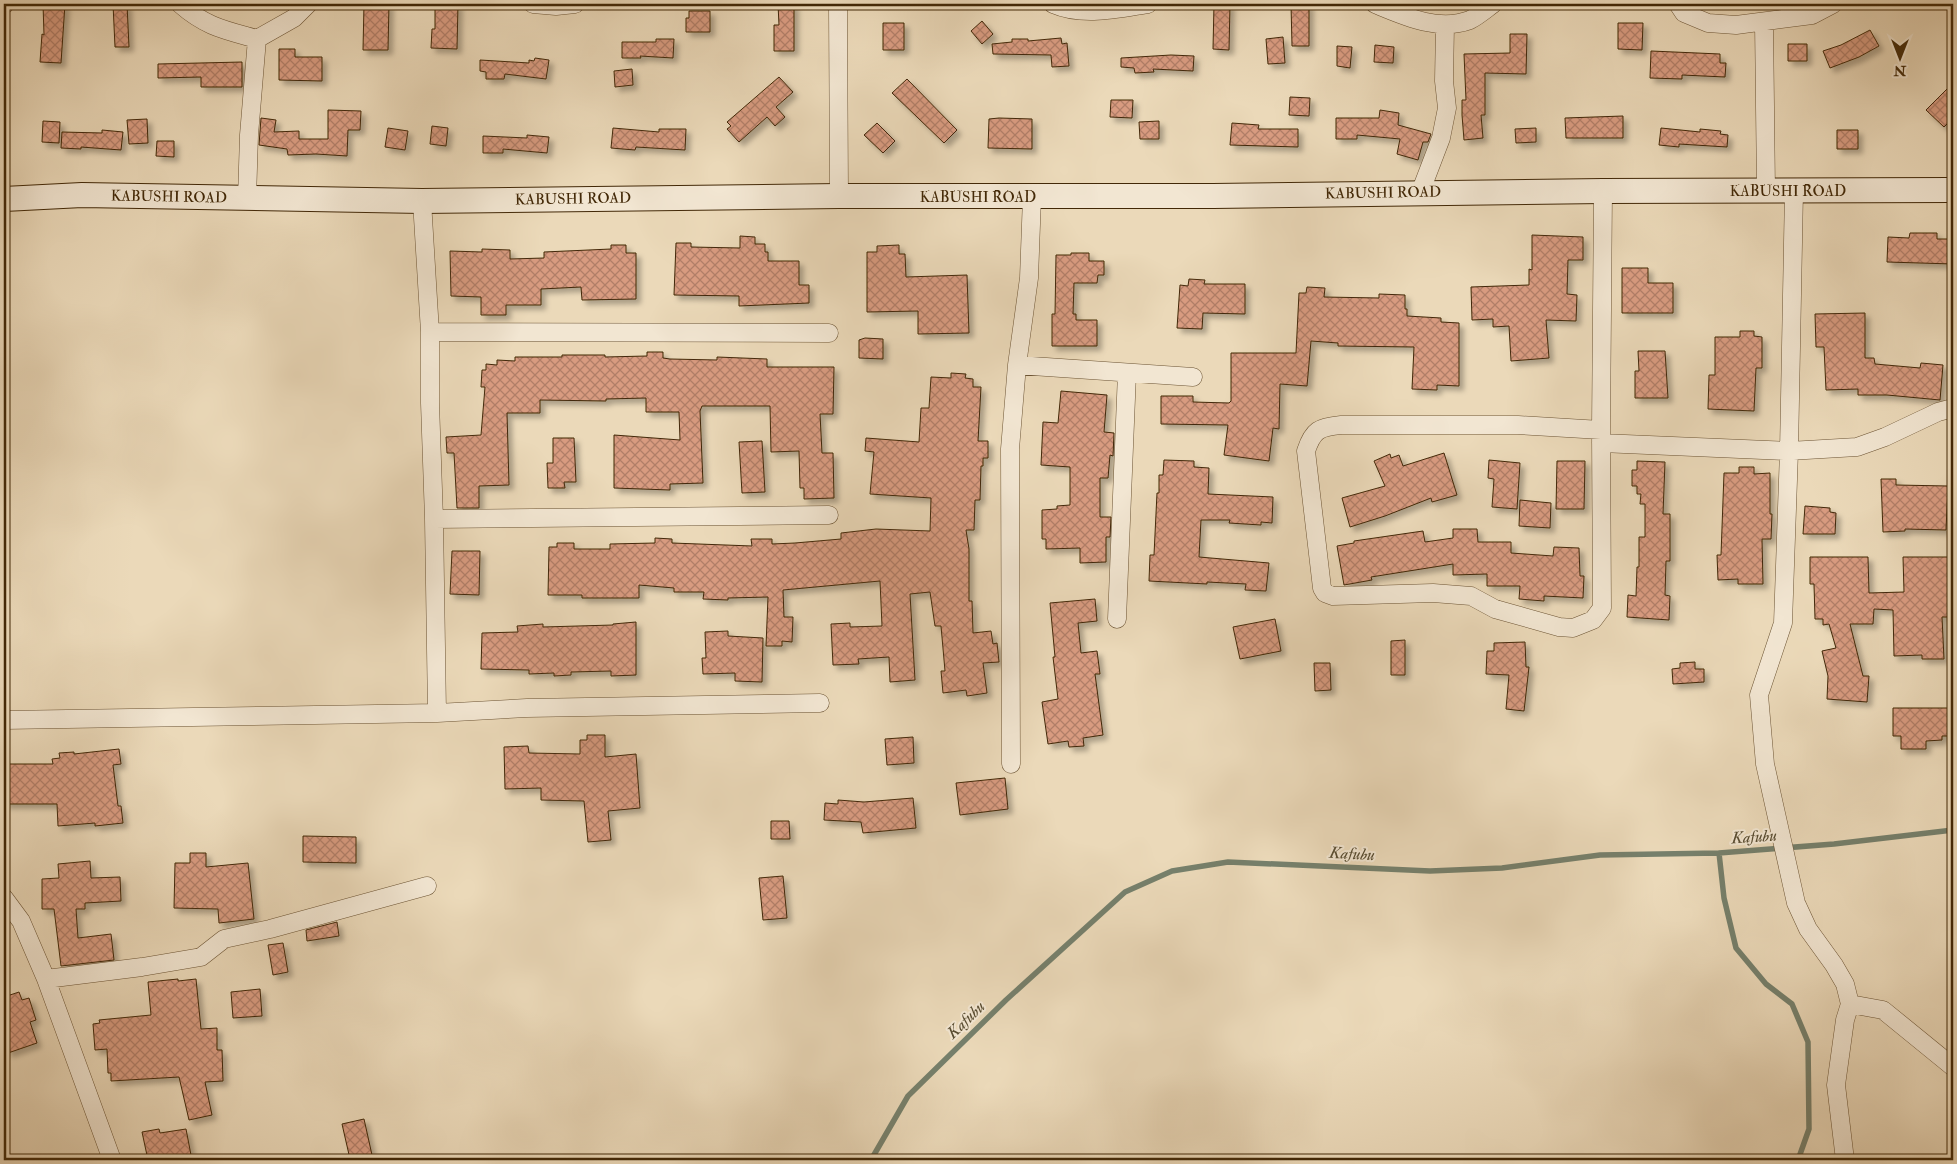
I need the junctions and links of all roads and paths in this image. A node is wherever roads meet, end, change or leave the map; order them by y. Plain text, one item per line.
1 (180, 4) edge
2 (308, 4) edge
3 (533, 4) edge
4 (575, 4) edge
5 (838, 4) edge
6 (1053, 4) edge
7 (1148, 4) edge
8 (1375, 4) edge
9 (1493, 4) edge
10 (1678, 4) edge
11 (1833, 4) edge
12 (1764, 22) junction
13 (1445, 25) junction
14 (257, 39) junction
15 (1953, 190) edge
16 (1603, 191) junction
17 (1766, 191) junction
18 (1794, 191) junction
19 (1420, 193) junction
20 (839, 196) junction
21 (1032, 197) junction
22 (4, 198) edge
23 (247, 199) junction
24 (422, 201) junction
25 (430, 332) junction
26 (829, 333) dead end
27 (1017, 365) junction
28 (1127, 373) junction
29 (1193, 377) dead end
30 (1953, 408) edge
31 (1601, 436) junction
32 (1789, 451) junction
33 (830, 515) dead end
34 (434, 520) junction
35 (1117, 619) dead end
36 (820, 703) dead end
37 (437, 713) junction
38 (4, 720) edge
39 (1011, 764) dead end
40 (428, 886) dead end
41 (4, 898) edge
42 (46, 978) junction
43 (1850, 1004) junction
44 (1953, 1067) edge
45 (112, 1160) edge
46 (1844, 1160) edge

1 - 14 street
2 - 14 street
3 - 4 street
5 - 20 street
6 - 7 street
8 - 13 street
9 - 13 street
10 - 12 street
11 - 12 street
12 - 17 street
13 - 19 street
14 - 23 street
15 - 18 main road, KABUSHI ROAD
16 - 17 main road, KABUSHI ROAD
16 - 19 main road, KABUSHI ROAD
16 - 31 street
17 - 18 main road, KABUSHI ROAD
18 - 32 street
19 - 21 main road, KABUSHI ROAD
20 - 21 main road, KABUSHI ROAD
20 - 24 main road, KABUSHI ROAD
21 - 27 street
22 - 23 main road, KABUSHI ROAD
23 - 24 main road, KABUSHI ROAD
24 - 25 street
25 - 26 street
25 - 34 street
27 - 28 street
27 - 39 street
28 - 29 street
28 - 35 street
30 - 32 street
31 - 31 street
31 - 32 street
32 - 43 street
33 - 34 street
34 - 37 street
36 - 37 street
37 - 38 street
40 - 42 street
41 - 42 street
42 - 45 street
43 - 44 street
43 - 46 street

